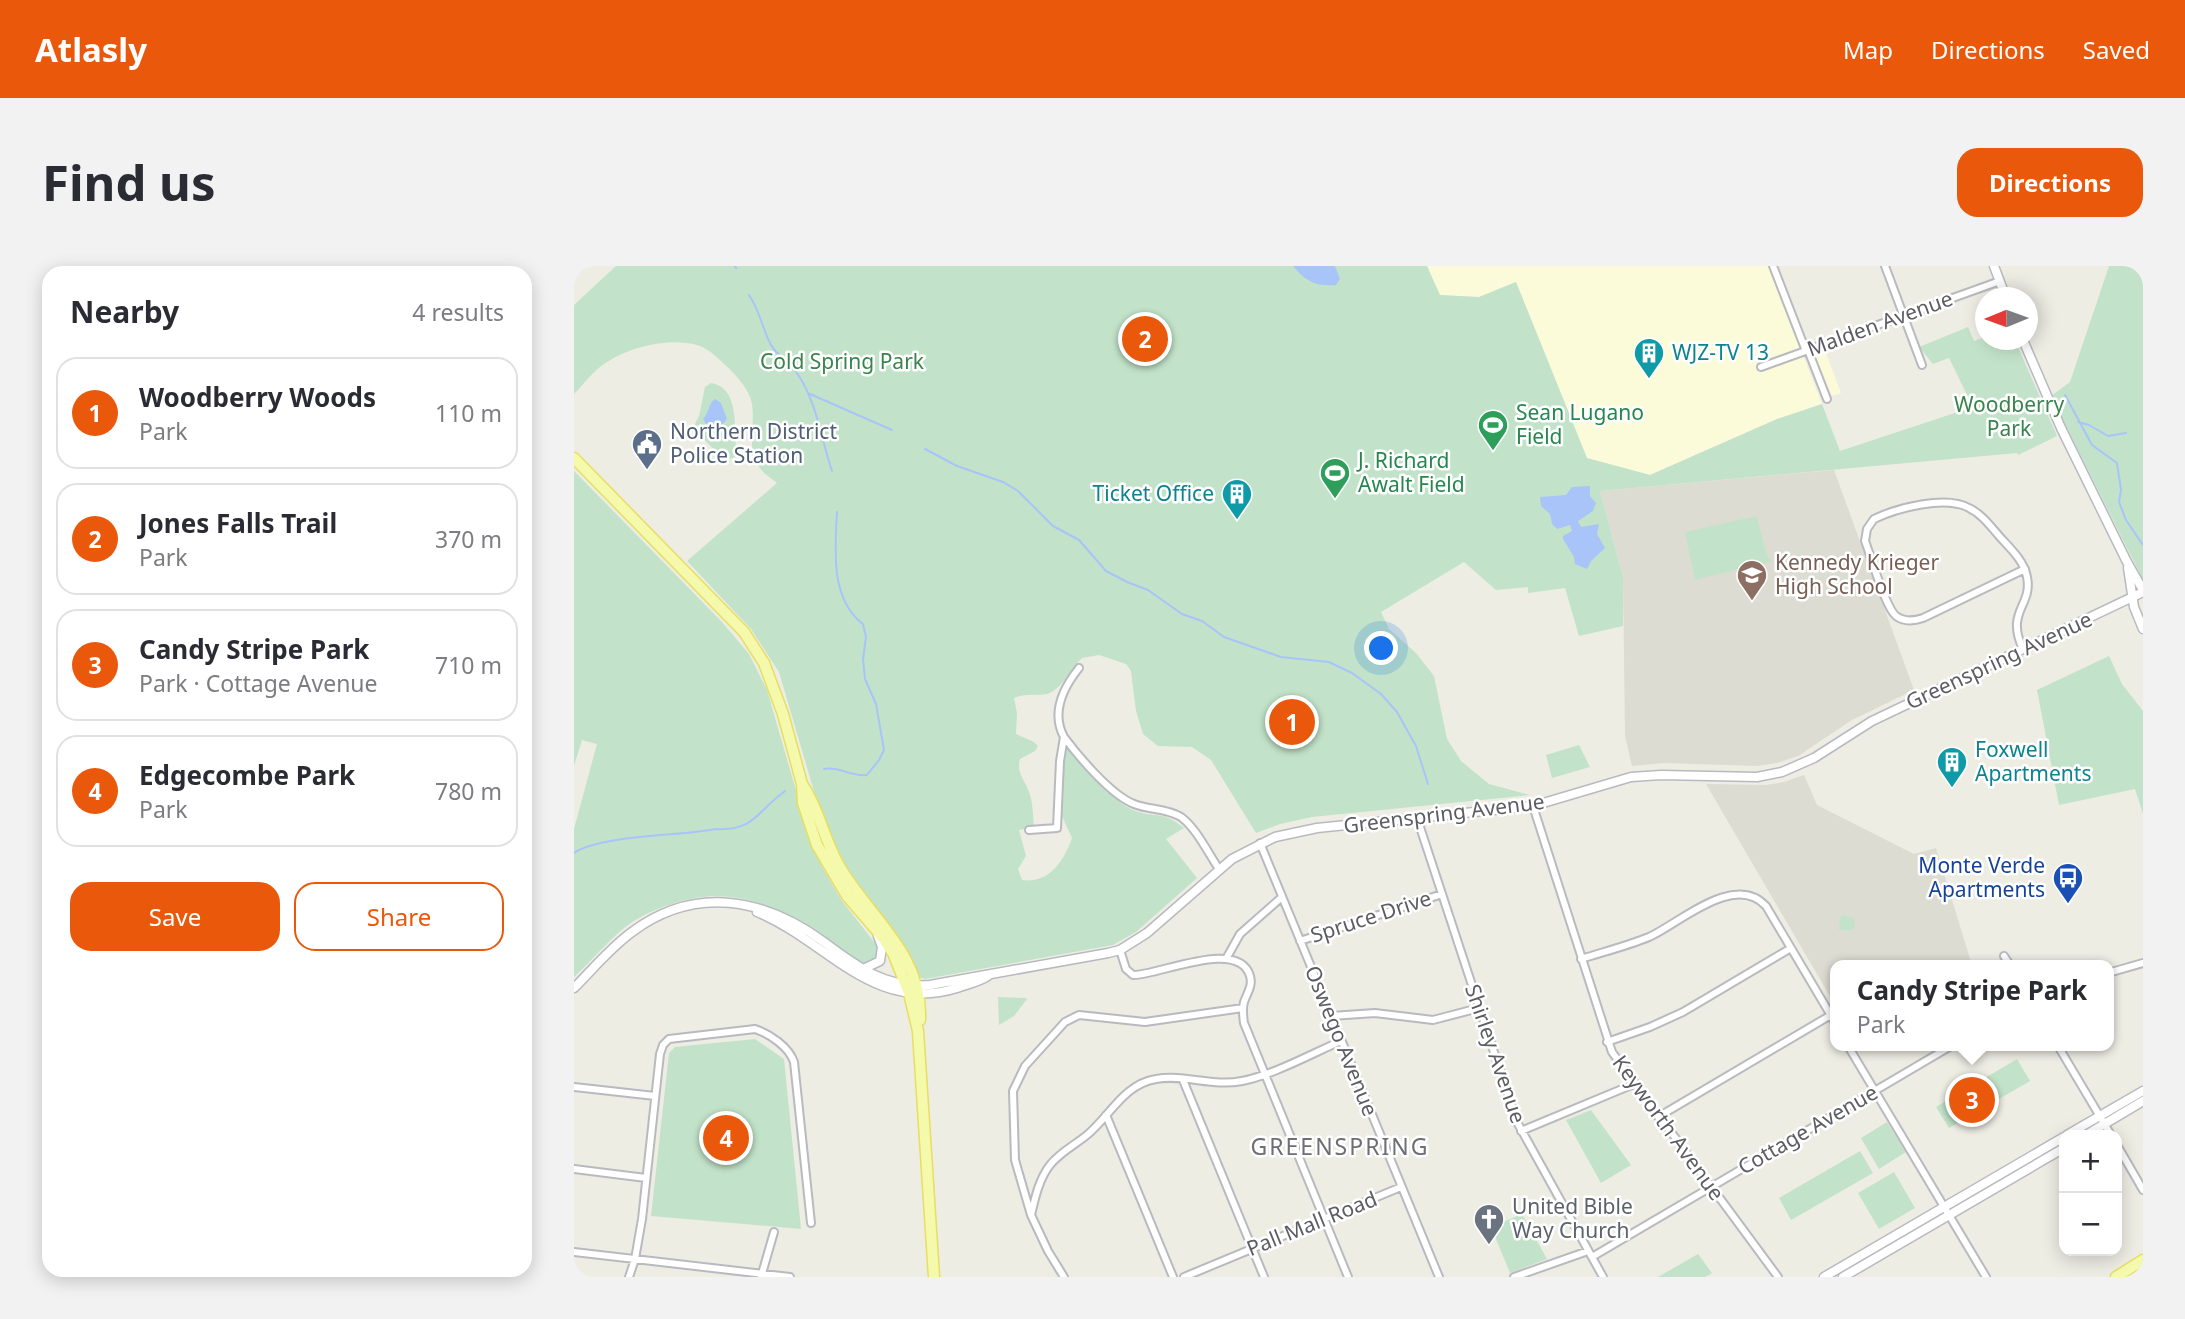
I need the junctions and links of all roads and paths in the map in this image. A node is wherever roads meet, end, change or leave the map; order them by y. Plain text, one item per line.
1 (1773, 266) edge
2 (1885, 266) edge
3 (1994, 266) edge
4 (2000, 281) junction
5 (2002, 287) edge
6 (1903, 316) junction
7 (1807, 350) junction
8 (2027, 350) edge
9 (1922, 365) dead end
10 (1761, 367) dead end
11 (1827, 399) dead end
12 (574, 458) edge
13 (2127, 562) junction
14 (2025, 569) junction
15 (2143, 591) edge
16 (2131, 597) junction
17 (2143, 629) edge
18 (2023, 649) junction
19 (1079, 668) dead end
20 (1064, 737) junction
21 (802, 784) junction
22 (1533, 806) junction
23 (1417, 818) junction
24 (1029, 831) dead end
25 (1260, 843) junction
26 (1219, 869) junction
27 (1442, 894) junction
28 (1282, 897) junction
29 (741, 905) junction
30 (876, 930) junction
31 (1300, 940) junction
32 (1791, 948) junction
33 (1120, 950) junction
34 (2004, 956) dead end
35 (1226, 959) junction
36 (1581, 959) junction
37 (2007, 960) edge
38 (2143, 963) edge
39 (861, 970) junction
40 (2114, 972) edge
41 (574, 988) edge
42 (912, 990) junction
43 (1243, 1008) junction
44 (1479, 1008) junction
45 (1830, 1015) joint
46 (1331, 1016) junction
47 (1341, 1041) junction
48 (1608, 1042) junction
49 (1851, 1051) edge
50 (1942, 1051) edge
51 (2061, 1051) edge
52 (1264, 1074) junction
53 (1183, 1080) junction
54 (1634, 1084) junction
55 (574, 1087) edge
56 (1876, 1090) junction
57 (2143, 1091) edge
58 (655, 1096) junction
59 (2143, 1101) edge
60 (1106, 1115) junction
61 (2099, 1116) junction
62 (1658, 1117) junction
63 (2105, 1124) junction
64 (2076, 1130) edge
65 (2095, 1130) edge
66 (2108, 1130) edge
67 (1521, 1131) junction
68 (2059, 1140) edge
69 (2059, 1151) edge
70 (2122, 1154) edge
71 (574, 1170) edge
72 (646, 1178) junction
73 (1401, 1186) junction
74 (1711, 1187) junction
75 (2143, 1190) edge
76 (1947, 1211) junction
77 (1031, 1215) junction
78 (1324, 1219) junction
79 (811, 1223) dead end
80 (774, 1232) dead end
81 (1252, 1248) junction
82 (574, 1252) edge
83 (1590, 1254) junction
84 (635, 1259) junction
85 (2143, 1260) edge
86 (762, 1275) edge
87 (933, 1276) edge
88 (629, 1277) edge
89 (790, 1277) edge
90 (1064, 1277) edge
91 (1173, 1277) edge
92 (1184, 1277) edge
93 (1264, 1277) edge
94 (1348, 1277) edge
95 (1439, 1277) edge
96 (1514, 1277) edge
97 (1603, 1277) edge
98 (1778, 1277) edge
99 (1824, 1277) edge
100 (1843, 1277) edge
101 (1986, 1277) edge
102 (2116, 1277) edge

1 - 7 street
2 - 6 street
3 - 4 main road
4 - 5 main road
4 - 6 street, Malden Avenue
6 - 7 street, Malden Avenue
6 - 9 street
7 - 10 street, Malden Avenue
7 - 11 street
8 - 13 main road
12 - 21 main road
13 - 15 main road
13 - 16 main road
14 - 14 street
14 - 18 street
15 - 16 main road, Greenspring Avenue
16 - 17 main road
16 - 18 main road, Greenspring Avenue
18 - 22 main road, Greenspring Avenue
19 - 20 street
20 - 24 street
20 - 26 street
21 - 30 main road
21 - 42 main road
22 - 23 main road, Greenspring Avenue
22 - 36 street, Keyworth Avenue
23 - 25 main road, Greenspring Avenue
23 - 27 street, Shirley Avenue
25 - 26 main road, Greenspring Avenue
25 - 28 street, Oswego Avenue
26 - 33 main road, Greenspring Avenue
27 - 31 street, Spruce Drive
27 - 44 street, Shirley Avenue
28 - 31 street, Oswego Avenue
28 - 35 street
29 - 39 main road, Greenspring Avenue
29 - 41 main road, Greenspring Avenue
29 - 42 main road, Greenspring Avenue
30 - 39 main road
30 - 42 main road
31 - 46 street, Oswego Avenue
32 - 36 street
32 - 45 street
32 - 48 street
33 - 35 street
33 - 42 main road, Greenspring Avenue
34 - 37 street
35 - 43 street
36 - 48 street, Keyworth Avenue
38 - 40 street
39 - 42 main road, Greenspring Avenue
42 - 87 main road
43 - 52 street
43 - 77 street
44 - 46 street
44 - 67 street, Shirley Avenue
45 - 62 street
46 - 47 street, Oswego Avenue
47 - 52 street
47 - 73 street, Oswego Avenue
48 - 54 street, Keyworth Avenue
49 - 56 street
50 - 56 street, Cottage Avenue
51 - 61 street
52 - 53 street
52 - 78 street
53 - 60 street
53 - 81 street
54 - 62 street, Keyworth Avenue
54 - 67 street
55 - 58 street
56 - 74 street, Cottage Avenue
56 - 76 street
57 - 61 main road
58 - 72 street
58 - 79 street
59 - 63 main road
60 - 77 street
60 - 91 street
61 - 63 street
61 - 64 main road
62 - 74 street, Keyworth Avenue
63 - 65 main road
63 - 66 street
67 - 83 street, Shirley Avenue
68 - 76 main road
69 - 76 main road
70 - 75 street
71 - 72 street
72 - 84 street
73 - 78 street, Pall Mall Road
73 - 95 street, Oswego Avenue
74 - 83 street, Cottage Avenue
74 - 98 street, Keyworth Avenue
76 - 99 main road
76 - 100 main road
76 - 101 street
77 - 90 street
78 - 81 street, Pall Mall Road
78 - 94 street
80 - 86 street
81 - 92 street, Pall Mall Road
81 - 93 street
82 - 84 street
83 - 96 street, Cottage Avenue
83 - 97 street, Shirley Avenue
84 - 86 street
84 - 88 street
85 - 102 main road
86 - 89 street

